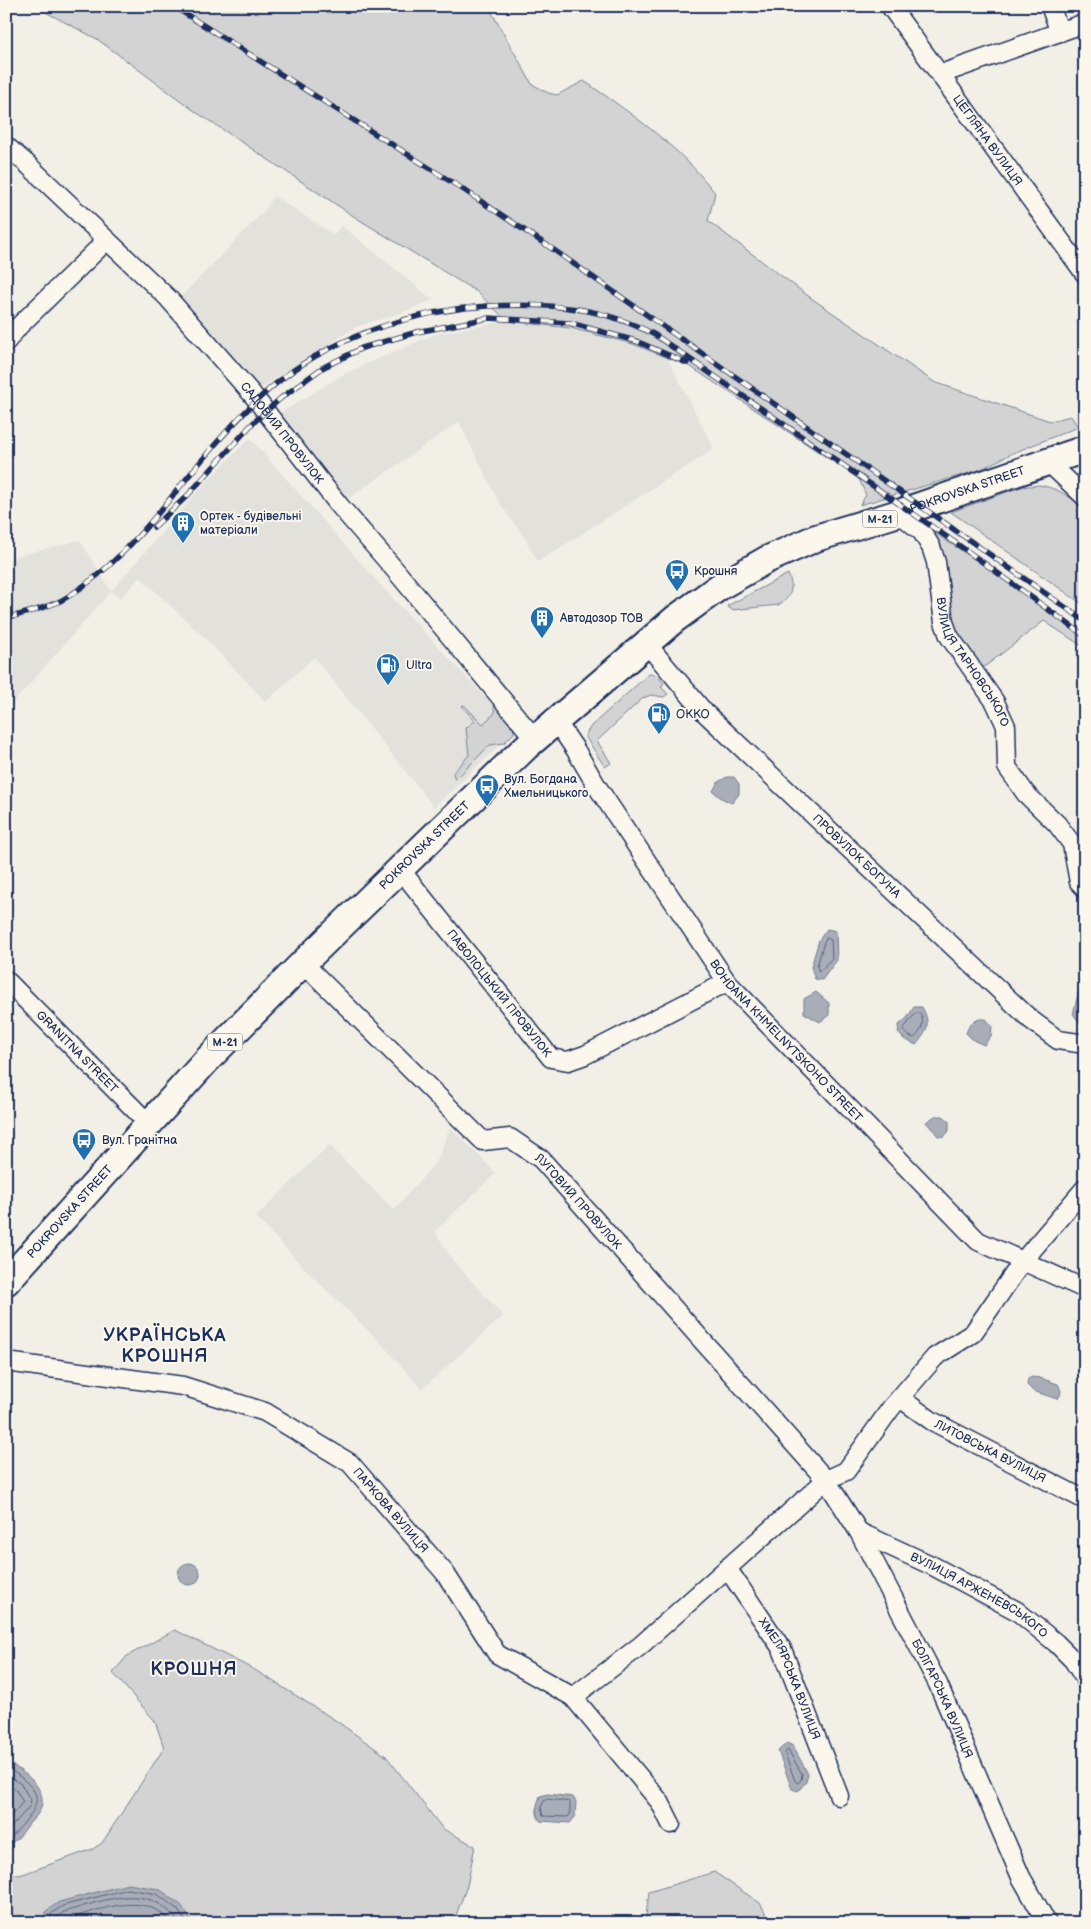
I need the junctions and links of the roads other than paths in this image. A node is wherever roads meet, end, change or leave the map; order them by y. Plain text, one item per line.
1 (890, 6) edge
2 (1050, 6) edge
3 (1085, 23) edge
4 (1060, 32) junction
5 (941, 74) junction
6 (6, 146) edge
7 (107, 240) junction
8 (1085, 274) edge
9 (6, 342) edge
10 (1085, 449) edge
11 (1048, 462) junction
12 (1085, 497) edge
13 (899, 513) junction
14 (646, 642) junction
15 (556, 721) junction
16 (535, 739) junction
17 (400, 868) junction
18 (1085, 888) edge
19 (303, 963) junction
20 (6, 980) edge
21 (727, 982) junction
22 (1085, 1044) edge
23 (149, 1124) junction
24 (1085, 1188) edge
25 (1022, 1262) junction
26 (6, 1282) edge
27 (1085, 1290) edge
28 (6, 1362) edge
29 (900, 1398) junction
30 (826, 1480) junction
31 (1085, 1500) edge
32 (859, 1532) junction
33 (726, 1568) junction
34 (1085, 1679) edge
35 (573, 1697) junction
36 (840, 1796) dead end
37 (671, 1824) dead end
38 (1047, 1923) edge

1 - 5 street, ЦЕГЛЯНА ВУЛИЦЯ
2 - 4 street
3 - 4 street
4 - 5 street
5 - 8 street, ЦЕГЛЯНА ВУЛИЦЯ
6 - 7 street, САДОВИЙ ПРОВУЛОК
7 - 9 street
7 - 16 street, САДОВИЙ ПРОВУЛОК
10 - 11 highway, POKROVSKA STREET / М-21
11 - 12 street
11 - 13 highway, POKROVSKA STREET / М-21
13 - 14 highway, POKROVSKA STREET / М-21
13 - 18 street, ВУЛИЦЯ ТАРНОВСЬКОГО
14 - 15 highway, POKROVSKA STREET / М-21
14 - 22 street, ПРОВУЛОК БОГУНА
15 - 16 highway, POKROVSKA STREET / М-21
15 - 21 street, BOHDANA KHMELNYTSKOHO STREET
16 - 17 highway, POKROVSKA STREET / М-21
17 - 19 highway, POKROVSKA STREET / М-21
17 - 21 street, ПАВОЛОЦЬКИЙ ПРОВУЛОК
19 - 23 highway, POKROVSKA STREET / М-21
19 - 30 street, ЛУГОВИЙ ПРОВУЛОК
20 - 23 street, GRANITNA STREET
21 - 25 street, BOHDANA KHMELNYTSKOHO STREET
23 - 26 highway, POKROVSKA STREET / М-21
24 - 25 street
25 - 27 street, BOHDANA KHMELNYTSKOHO STREET
25 - 29 street
28 - 35 street, ПАРКОВА ВУЛИЦЯ
29 - 30 street
29 - 31 street, ЛИТОВСЬКА ВУЛИЦЯ
30 - 32 street, БОЛГАРСЬКА ВУЛИЦЯ
30 - 33 street
32 - 34 street, ВУЛИЦЯ АРЖЕНЕВСЬКОГО
32 - 38 street, БОЛГАРСЬКА ВУЛИЦЯ
33 - 35 street
33 - 36 street, ХМЕЛЯРСЬКА ВУЛИЦЯ
35 - 37 street, ПАРКОВА ВУЛИЦЯ

